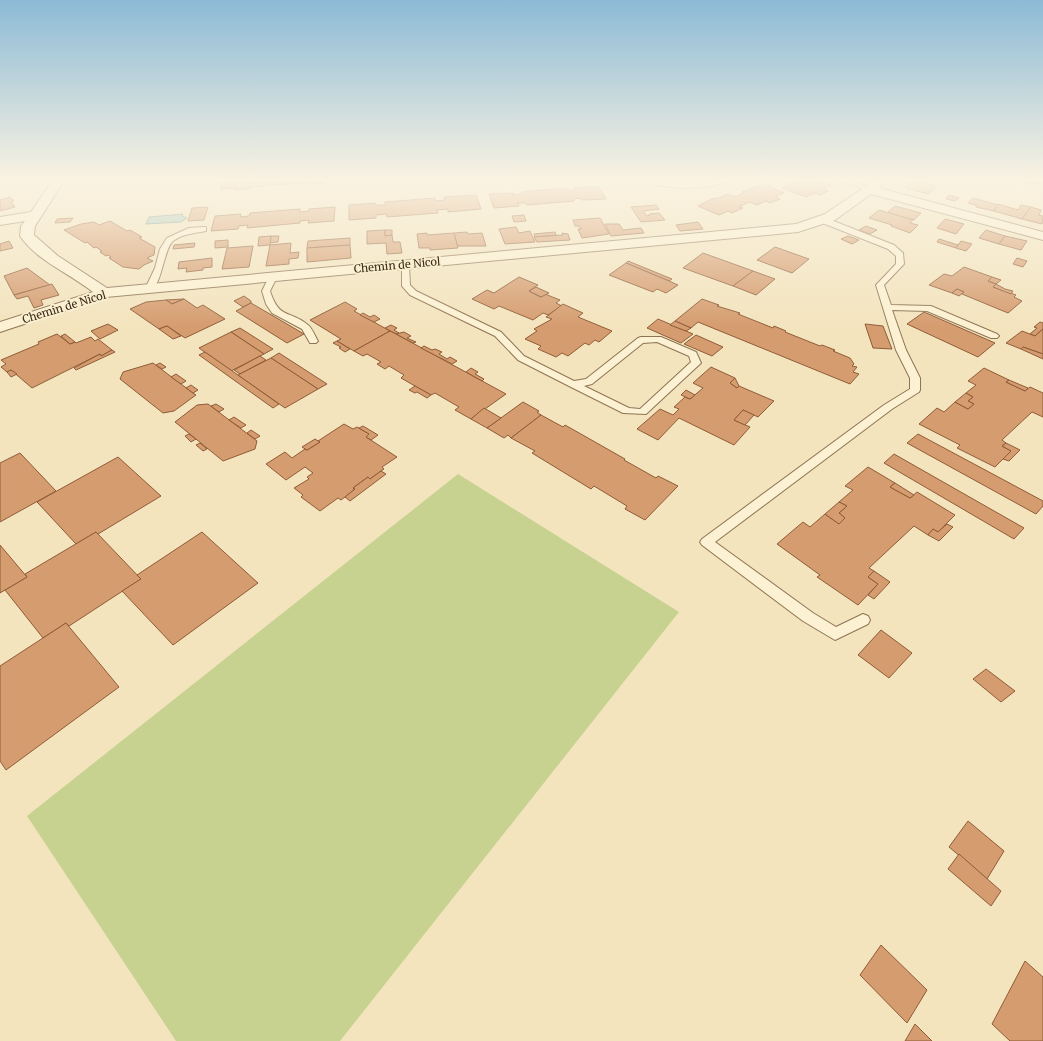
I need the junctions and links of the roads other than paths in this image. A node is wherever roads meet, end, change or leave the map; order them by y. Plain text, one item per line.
1 (28, 230) edge
2 (197, 230) edge
3 (787, 230) edge
4 (847, 230) edge
5 (1022, 230) edge
6 (1043, 236) edge
7 (404, 265) junction
8 (273, 277) junction
9 (149, 289) junction
10 (104, 293) junction
11 (887, 307) junction
12 (0, 327) edge
13 (994, 336) dead end
14 (314, 341) dead end
15 (572, 384) junction
16 (863, 620) dead end

1 - 10 street
2 - 9 lane
3 - 7 street, Chemin de Nicol
4 - 11 lane
5 - 6 street
7 - 8 street, Chemin de Nicol
7 - 15 lane
8 - 9 street, Chemin de Nicol
8 - 14 lane
9 - 10 street, Chemin de Nicol
10 - 12 street, Chemin de Nicol
11 - 13 lane
11 - 16 lane
15 - 15 lane

